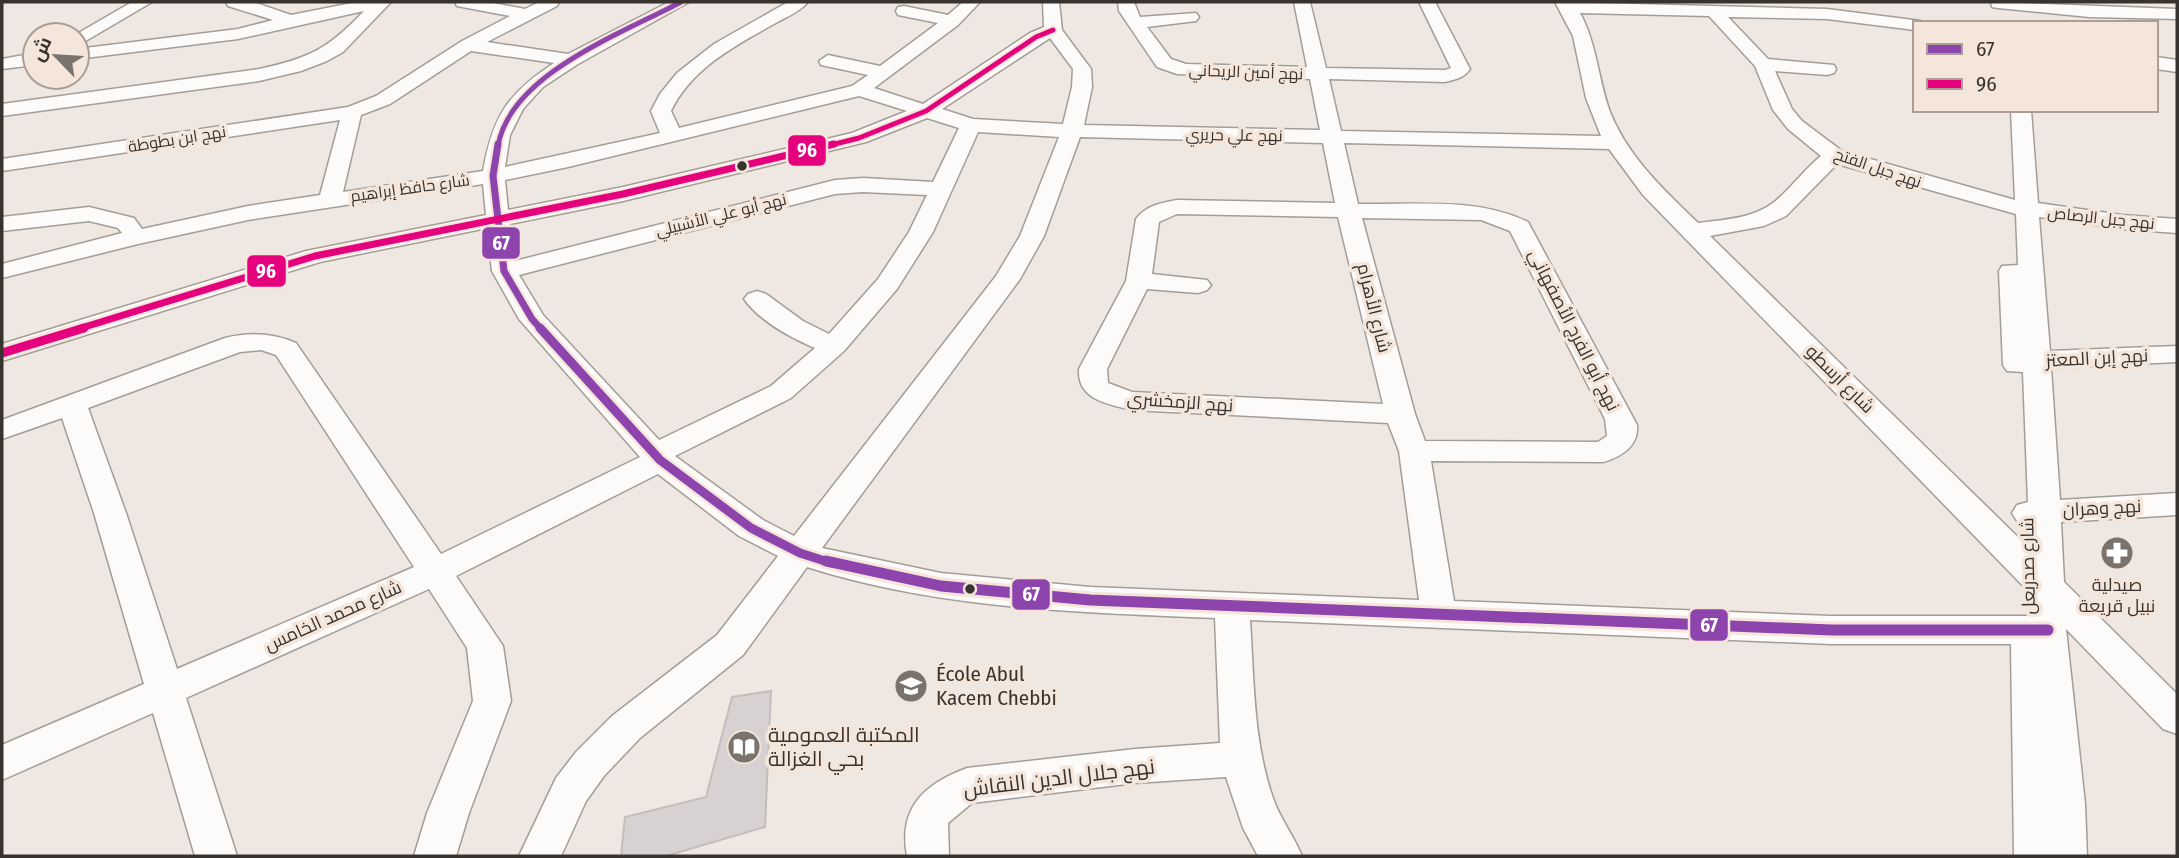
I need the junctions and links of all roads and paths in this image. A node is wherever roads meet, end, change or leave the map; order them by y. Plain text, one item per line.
1 (144, 2) edge
2 (234, 2) edge
3 (381, 2) edge
4 (398, 2) edge
5 (463, 2) edge
6 (551, 2) edge
7 (681, 2) edge
8 (764, 2) edge
9 (972, 2) edge
10 (1126, 2) edge
11 (1302, 2) edge
12 (1427, 2) edge
13 (2007, 3) edge
14 (797, 4) edge
15 (1566, 5) edge
16 (904, 11) dead end
17 (1713, 11) junction
18 (526, 14) junction
19 (2177, 14) edge
20 (1052, 16) edge
21 (1190, 18) dead end
22 (952, 20) junction
23 (290, 21) junction
24 (2001, 21) edge
25 (2015, 21) edge
26 (1135, 23) junction
27 (1913, 25) edge
28 (91, 33) edge
29 (468, 45) junction
30 (91, 52) edge
31 (571, 60) junction
32 (21, 61) edge
33 (828, 61) dead end
34 (2158, 63) edge
35 (2, 64) edge
36 (1763, 64) junction
37 (2177, 66) edge
38 (1828, 69) dead end
39 (882, 72) junction
40 (1318, 74) junction
41 (859, 90) junction
42 (2, 110) edge
43 (926, 111) junction
44 (352, 112) junction
45 (2005, 112) edge
46 (2021, 112) edge
47 (971, 125) junction
48 (1072, 131) junction
49 (671, 136) junction
50 (1332, 137) junction
51 (1614, 144) junction
52 (1834, 156) junction
53 (2, 165) edge
54 (493, 176) junction
55 (942, 189) junction
56 (330, 199) junction
57 (2016, 208) junction
58 (1348, 209) junction
59 (498, 219) junction
60 (2, 224) edge
61 (2177, 226) edge
62 (1693, 231) junction
63 (136, 237) junction
64 (2, 271) edge
65 (504, 271) junction
66 (1139, 281) junction
67 (1198, 285) dead end
68 (757, 299) dead end
69 (834, 345) junction
70 (2, 353) edge
71 (2177, 354) edge
72 (2027, 361) junction
73 (72, 404) junction
74 (1400, 414) junction
75 (2, 430) edge
76 (1414, 451) junction
77 (658, 457) junction
78 (2177, 504) edge
79 (2035, 512) junction
80 (800, 553) junction
81 (437, 570) junction
82 (2036, 577) junction
83 (1233, 607) junction
84 (1439, 615) junction
85 (2038, 629) junction
86 (163, 690) junction
87 (2177, 718) edge
88 (1240, 759) junction
89 (2, 763) edge
90 (216, 856) edge
91 (435, 856) edge
92 (540, 856) edge
93 (928, 856) edge
94 (1281, 856) edge
95 (2035, 856) edge
96 (2066, 856) edge

1 - 28 street
2 - 23 street
3 - 4 street
3 - 23 street
3 - 42 street
5 - 18 street
6 - 18 street, نهج ابن بطوطة
7 - 31 street
8 - 14 street
9 - 22 street
10 - 26 street, نهج أمين الريحاني
11 - 40 street, شارع الأهرام
12 - 40 street, نهج أمين الريحاني
13 - 19 street
13 - 24 street
13 - 25 street
14 - 49 street
15 - 17 street
15 - 51 street, شارع أرسطو
16 - 22 street
17 - 27 street
17 - 36 street, نهج جبل الفتح
18 - 29 street, نهج ابن بطوطة
20 - 43 street
20 - 48 street
21 - 26 street
22 - 39 street
23 - 30 street
26 - 40 street, نهج أمين الريحاني
29 - 31 street
29 - 44 street, نهج ابن بطوطة
31 - 54 street
32 - 35 street
33 - 39 street
34 - 37 street
36 - 38 street
36 - 52 street, نهج جبل الفتح
39 - 41 street
40 - 50 street, شارع الأهرام
41 - 43 street, نهج علي حريري
41 - 49 street, شارع حافظ إبراهيم
43 - 47 street, نهج علي حريري
43 - 59 street
44 - 53 street, نهج ابن بطوطة
44 - 56 street
45 - 57 street
46 - 57 street
47 - 48 street, نهج علي حريري
47 - 55 street, شارع محمد الخامس
48 - 50 street, نهج علي حريري
48 - 80 street
49 - 54 street, شارع حافظ إبراهيم
50 - 51 street, نهج علي حريري
50 - 58 street, شارع الأهرام
51 - 62 street, شارع أرسطو
52 - 57 street, نهج جبل الفتح
52 - 62 street
54 - 56 street, شارع حافظ إبراهيم
54 - 59 street
55 - 65 street, نهج أبو علي الأشبيلي
55 - 69 street, شارع محمد الخامس
56 - 63 street, شارع حافظ إبراهيم
57 - 61 street, نهج جبل الرصاص
57 - 72 street, شارع صدربعل
58 - 66 street, نهج الزمخشري
58 - 74 street, شارع الأهرام
58 - 76 street, نهج أبو الفرج الأصفهاني
59 - 65 street
59 - 70 street
60 - 63 street
62 - 82 street, شارع أرسطو
63 - 64 street, شارع حافظ إبراهيم
65 - 77 street
66 - 67 street
66 - 74 street, نهج الزمخشري
68 - 69 street
69 - 77 street, شارع محمد الخامس
71 - 72 street, نهج إبن المعتز
72 - 79 street, شارع صدربعل
73 - 75 street
73 - 81 street
73 - 86 street
74 - 76 street, شارع الأهرام
76 - 84 street, شارع الأهرام
77 - 80 street
77 - 81 street, شارع محمد الخامس
78 - 79 street, نهج وهران
79 - 82 street, شارع صدربعل
80 - 83 street
80 - 92 street
81 - 86 street, شارع محمد الخامس
81 - 91 street
82 - 85 street, شارع صدربعل
82 - 87 street, شارع أرسطو
83 - 84 street
83 - 88 street
84 - 85 street
85 - 95 street, شارع صدربعل
85 - 96 street, شارع صدربعل
86 - 89 street, شارع محمد الخامس
86 - 90 street
88 - 93 street, نهج جلال الدين النقاش
88 - 94 street

